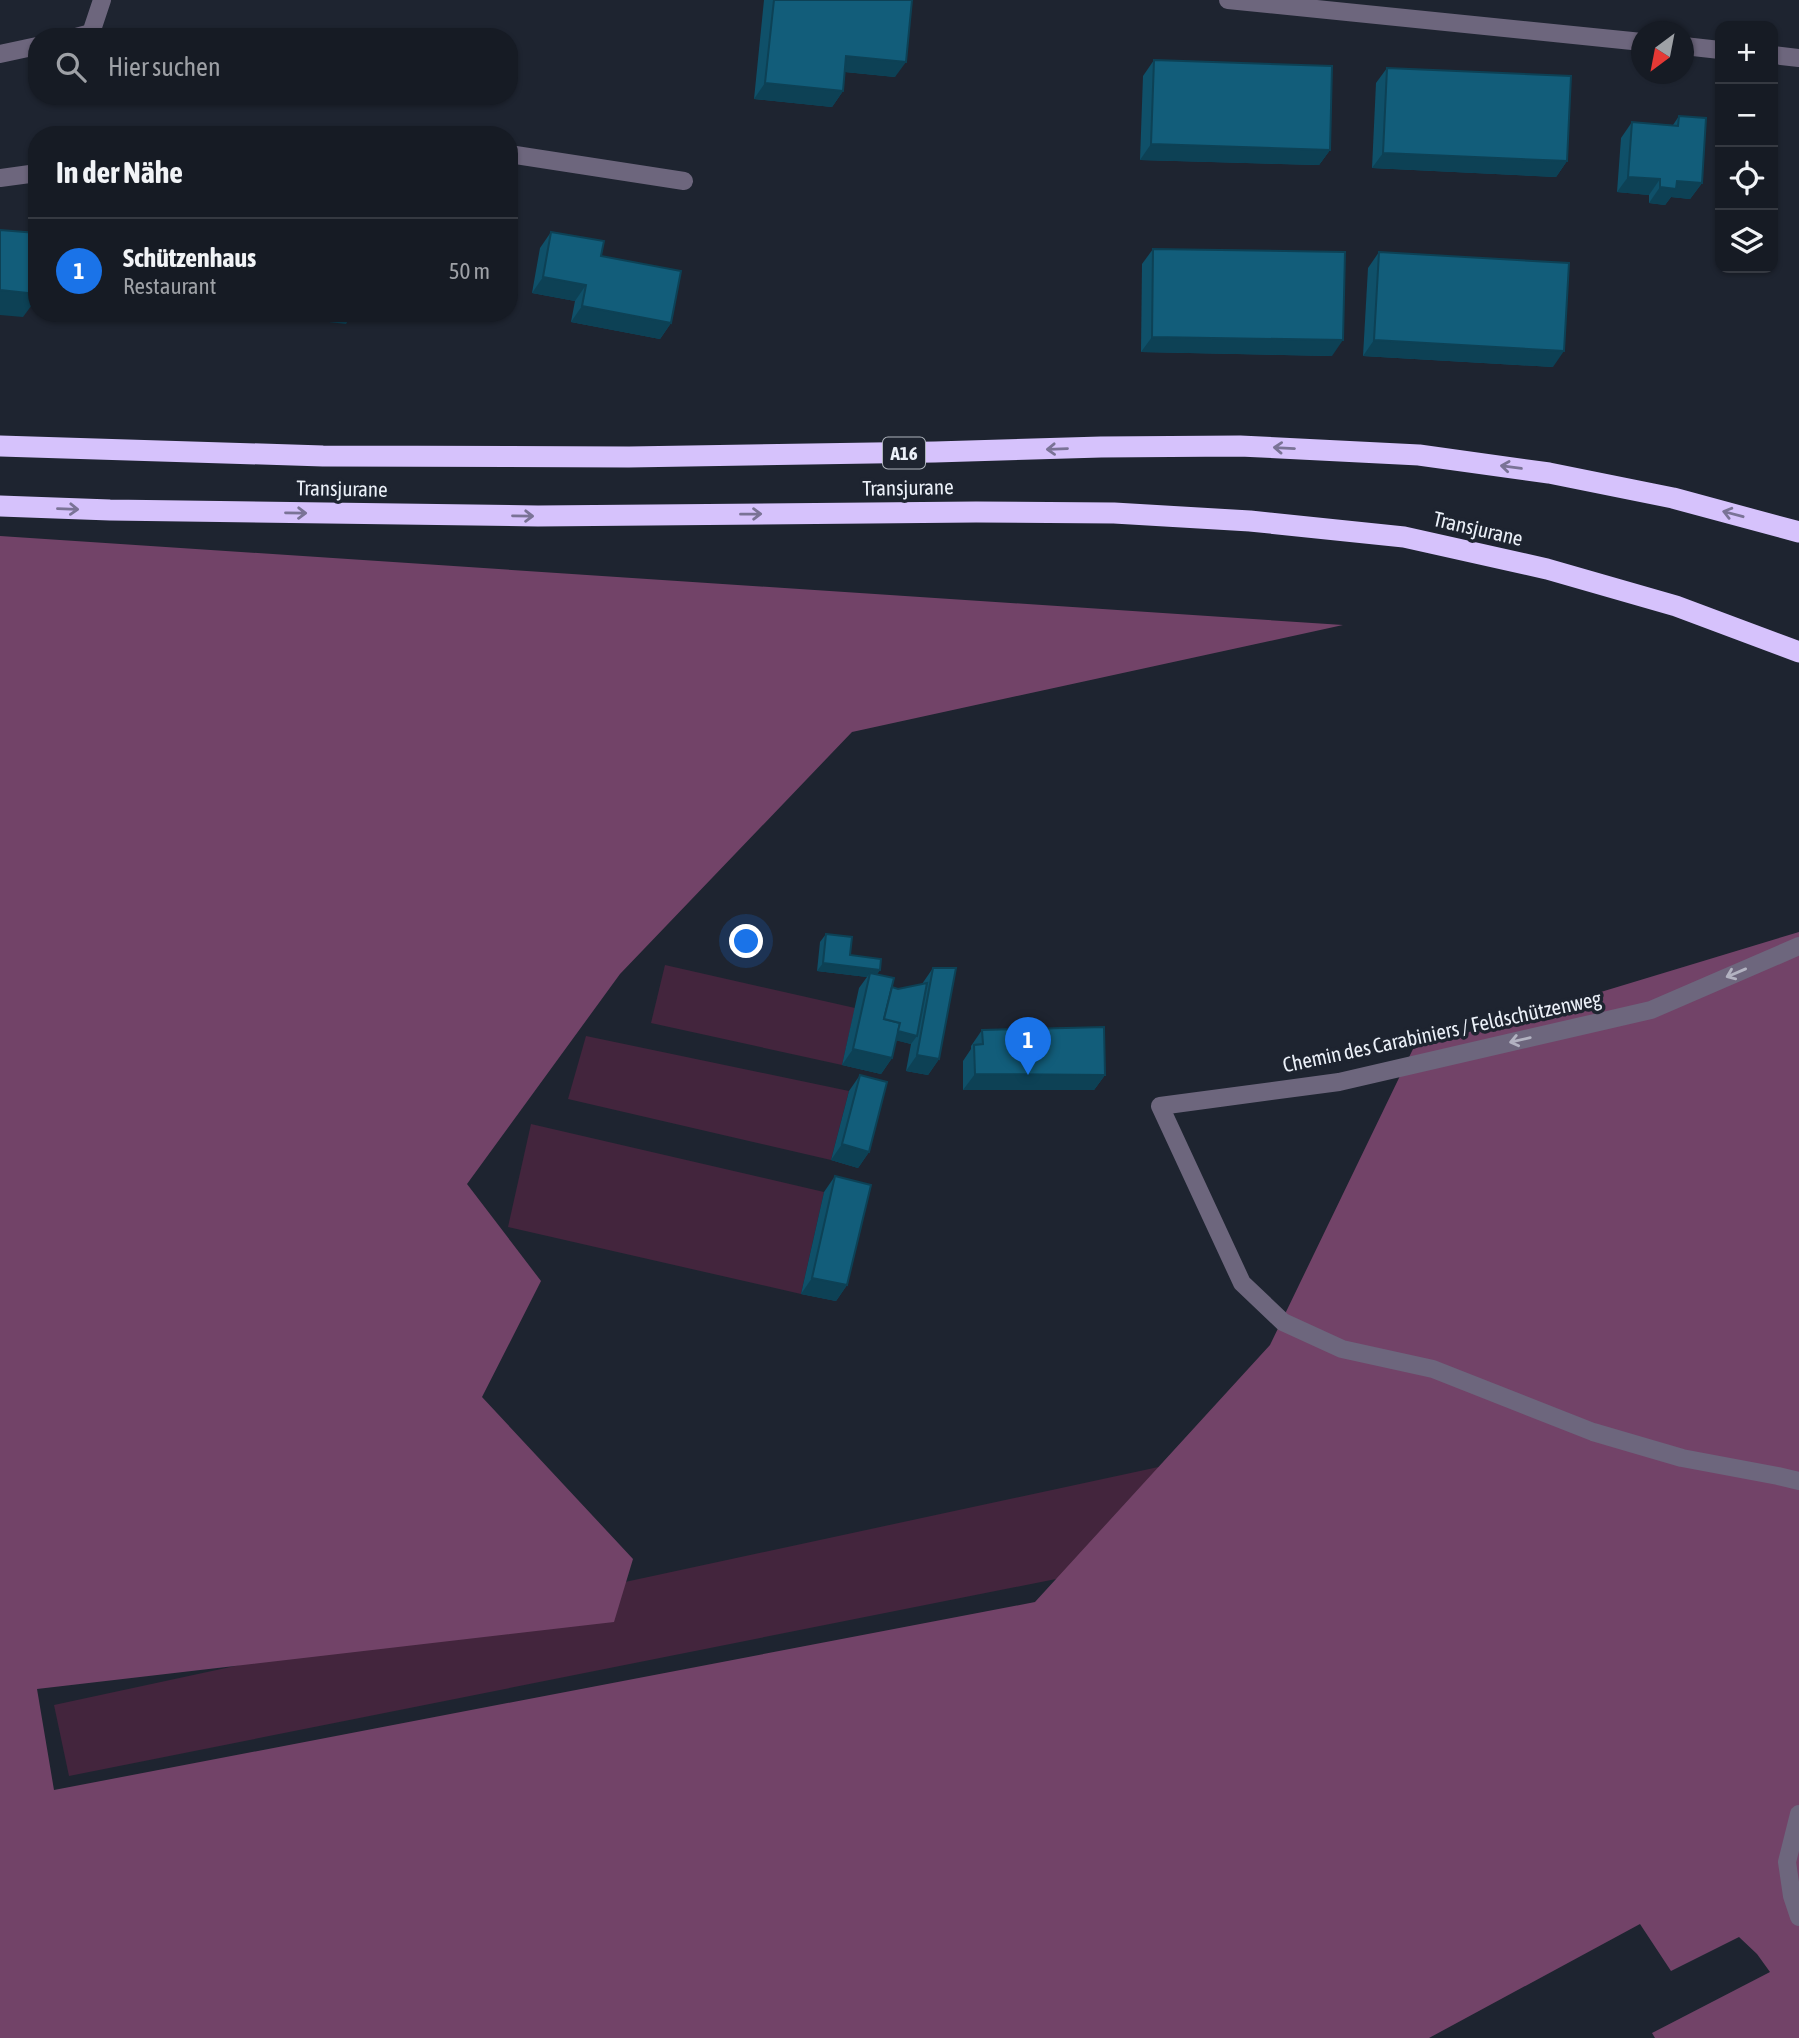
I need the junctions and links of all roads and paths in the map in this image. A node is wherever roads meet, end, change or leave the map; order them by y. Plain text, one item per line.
1 (102, 0) edge
2 (1228, 0) edge
3 (92, 28) edge
4 (1631, 41) edge
5 (1694, 47) edge
6 (28, 48) edge
7 (1715, 49) edge
8 (0, 54) edge
9 (1778, 56) edge
10 (1799, 58) edge
11 (518, 155) edge
12 (28, 174) edge
13 (0, 178) edge
14 (684, 181) dead end
15 (0, 446) edge
16 (0, 506) edge
17 (1799, 531) edge
18 (1794, 650) edge
19 (1799, 946) edge
20 (1799, 1481) edge
21 (1799, 1814) edge
22 (1799, 1917) edge

1 - 3 street
2 - 4 street
5 - 7 street
6 - 8 street
9 - 10 street
11 - 14 street
12 - 13 street
17 -> 15 highway, Transjurane / A16
16 -> 18 highway, Transjurane
19 -> 20 street, Chemin des Carabiniers / Feldschützenweg
21 - 22 street

